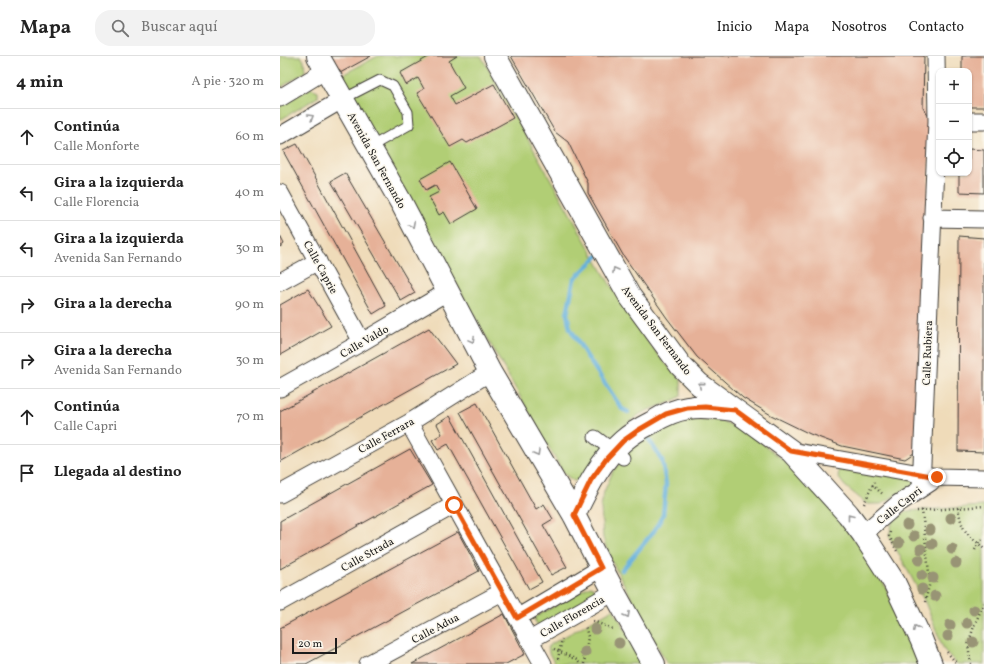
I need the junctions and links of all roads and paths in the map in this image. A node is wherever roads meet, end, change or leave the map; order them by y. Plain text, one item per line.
1 (495, 56) edge
2 (936, 56) edge
3 (322, 63) edge
4 (280, 98) edge
5 (343, 99) junction
6 (937, 104) edge
7 (972, 121) edge
8 (984, 121) edge
9 (280, 136) edge
10 (937, 140) edge
11 (370, 148) junction
12 (280, 193) edge
13 (932, 218) junction
14 (984, 218) edge
15 (318, 261) junction
16 (280, 282) edge
17 (447, 292) junction
18 (362, 342) junction
19 (490, 372) junction
20 (280, 388) edge
21 (735, 410) junction
22 (408, 423) junction
23 (595, 437) dead end
24 (791, 451) junction
25 (618, 454) junction
26 (984, 478) edge
27 (876, 479) dead end
28 (927, 480) junction
29 (872, 485) junction
30 (280, 494) edge
31 (886, 497) dead end
32 (454, 505) junction
33 (863, 506) dead end
34 (984, 506) edge
35 (958, 508) junction
36 (922, 510) junction
37 (915, 511) dead end
38 (574, 515) junction
39 (891, 531) dead end
40 (863, 534) junction
41 (984, 538) edge
42 (979, 542) junction
43 (984, 549) edge
44 (975, 550) dead end
45 (900, 556) dead end
46 (601, 568) junction
47 (502, 592) junction
48 (614, 592) junction
49 (922, 595) dead end
50 (280, 602) edge
51 (925, 602) junction
52 (984, 603) edge
53 (928, 608) dead end
54 (517, 618) junction
55 (585, 625) junction
56 (580, 628) dead end
57 (617, 630) dead end
58 (563, 638) dead end
59 (530, 640) junction
60 (548, 646) dead end
61 (559, 652) junction
62 (937, 655) edge
63 (368, 664) edge
64 (543, 664) edge
65 (557, 664) edge
66 (580, 664) edge
67 (584, 664) edge
68 (654, 664) edge
69 (957, 664) edge
70 (971, 664) edge

21 -> 1 street, Avenida San Fernando
2 - 6 street, Calle Rubiera
3 - 4 street
3 - 5 street, Avenida San Fernando
9 -> 5 street
5 - 11 street, Avenida San Fernando
5 - 11 lane
7 - 8 street
10 - 13 street, Calle Rubiera
11 -> 17 street, Avenida San Fernando
12 - 15 street, Calle Caprie
13 - 14 street
13 - 28 street, Calle Rubiera
15 - 16 street
15 - 18 street, Calle Caprie
17 - 18 street, Calle Valdo
17 -> 19 street, Avenida San Fernando
18 - 20 street, Calle Valdo
19 - 22 street, Calle Ferrara
19 -> 38 street, Avenida San Fernando
21 - 24 street, Avenida San Fernando
21 - 25 street
22 - 30 street, Calle Ferrara
22 - 32 street
23 - 25 street
24 - 28 street, Calle Capri
40 -> 24 street, Avenida San Fernando
25 - 38 street
26 - 28 street, Calle Capri
27 - 29 path
28 - 40 street, Calle Capri
29 - 31 path
29 - 33 path
32 - 47 street
32 - 50 street, Calle Strada
34 - 35 path
35 - 36 path
35 - 42 path
36 - 37 path
36 - 51 path
38 - 46 street, Avenida San Fernando
39 - 45 path
62 -> 40 street, Avenida San Fernando
41 - 42 path
42 - 43 path
42 - 44 path
46 - 48 street, Avenida San Fernando
46 - 54 street
47 - 54 street
47 - 63 street, Calle Adua
48 - 59 street, Calle Florencia
48 -> 68 street, Avenida San Fernando
49 - 51 path
51 - 53 path
52 - 70 path
54 - 59 street
55 - 56 path
55 - 57 path
55 - 67 path
58 - 61 path
59 - 64 street
60 - 61 path
61 - 65 path
61 - 66 path
62 - 69 path

